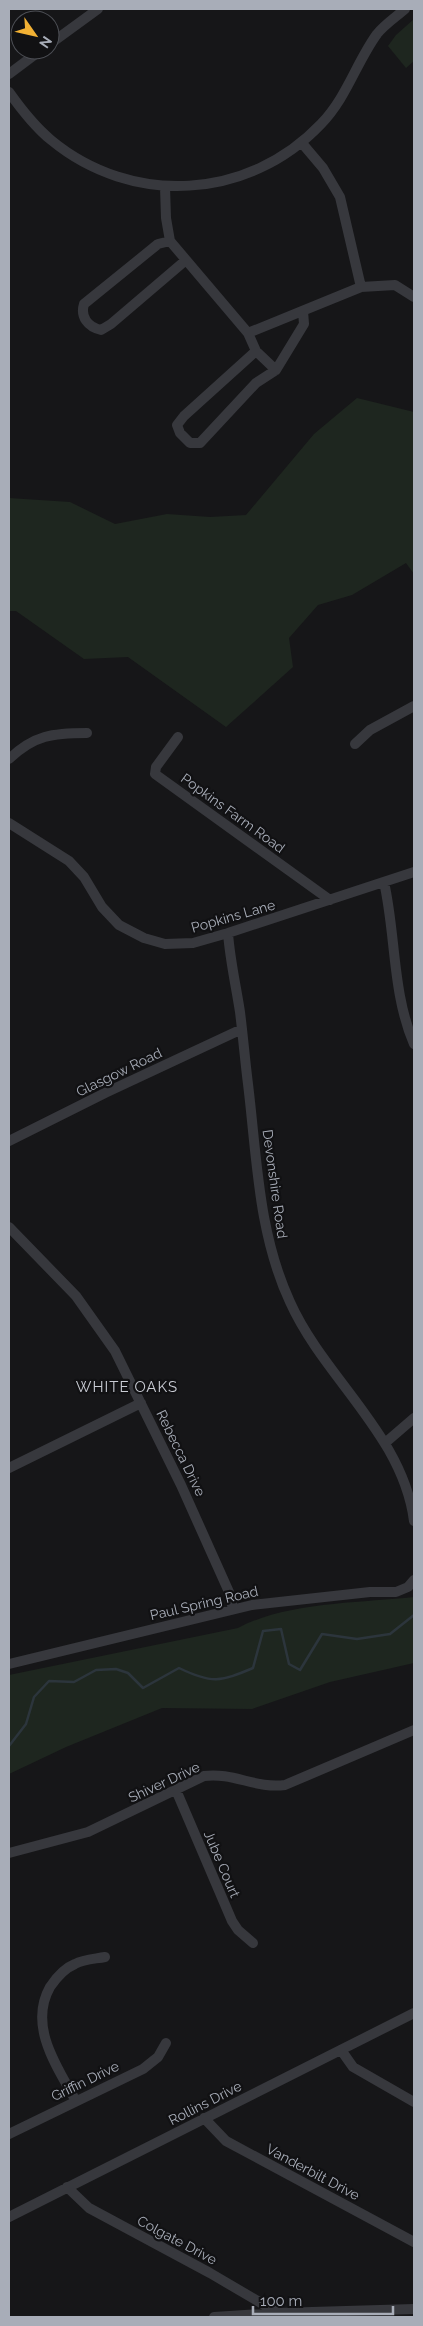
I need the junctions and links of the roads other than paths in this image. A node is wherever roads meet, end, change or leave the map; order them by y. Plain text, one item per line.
1 (98, 9) edge
2 (405, 9) edge
3 (60, 37) edge
4 (28, 60) edge
5 (9, 74) edge
6 (9, 92) edge
7 (301, 142) junction
8 (165, 187) junction
9 (170, 242) junction
10 (186, 260) junction
11 (361, 287) junction
12 (414, 297) edge
13 (303, 311) junction
14 (248, 333) junction
15 (256, 351) junction
16 (276, 370) junction
17 (414, 706) edge
18 (87, 733) dead end
19 (178, 737) dead end
20 (355, 744) dead end
21 (9, 759) edge
22 (9, 824) edge
23 (414, 872) edge
24 (384, 882) junction
25 (330, 900) junction
26 (228, 933) junction
27 (242, 1029) junction
28 (414, 1044) edge
29 (9, 1141) edge
30 (9, 1227) edge
31 (141, 1403) junction
32 (414, 1418) edge
33 (385, 1443) junction
34 (9, 1468) edge
35 (414, 1521) edge
36 (411, 1584) edge
37 (233, 1609) junction
38 (9, 1664) edge
39 (414, 1730) edge
40 (176, 1790) junction
41 (9, 1852) edge
42 (253, 1943) dead end
43 (105, 1957) dead end
44 (414, 2013) edge
45 (166, 2043) dead end
46 (341, 2050) junction
47 (76, 2101) junction
48 (414, 2102) edge
49 (204, 2118) junction
50 (9, 2134) edge
51 (67, 2187) junction
52 (9, 2217) edge
53 (414, 2242) edge
54 (414, 2309) edge
55 (278, 2313) junction
56 (392, 2313) edge
57 (214, 2317) edge

1 - 3 street
2 - 7 street
4 - 5 street
6 - 8 street
7 - 8 street
7 - 11 street
8 - 9 street
9 - 10 street
9 - 10 street
10 - 14 street
11 - 12 street
11 - 13 street
13 - 14 street
13 - 16 street
14 - 15 street
15 - 16 street
15 - 16 street
17 - 20 street
18 - 21 street
19 - 25 street, Popkins Farm Road
22 - 26 street, Popkins Lane
23 - 24 street, Popkins Lane
24 - 25 street, Popkins Lane
24 - 28 street
25 - 26 street, Popkins Lane
26 - 27 street, Devonshire Road
27 - 29 street, Glasgow Road
27 - 33 street, Devonshire Road
30 - 31 street, Rebecca Drive
31 - 34 street
31 - 37 street, Rebecca Drive
32 - 33 street
33 - 35 street, Devonshire Road
36 - 37 street, Paul Spring Road
37 - 38 street, Paul Spring Road
39 - 40 street, Shiver Drive
40 - 41 street, Shiver Drive
40 - 42 street, Jube Court
43 - 47 street
44 - 46 street, Rollins Drive
45 - 47 street, Griffin Drive
46 - 48 street
46 - 49 street, Rollins Drive
47 - 50 street, Griffin Drive
49 - 51 street, Rollins Drive
49 - 53 street, Vanderbilt Drive
51 - 52 street, Rollins Drive
51 - 55 street, Colgate Drive
54 - 56 street
55 - 56 street
55 - 57 street

